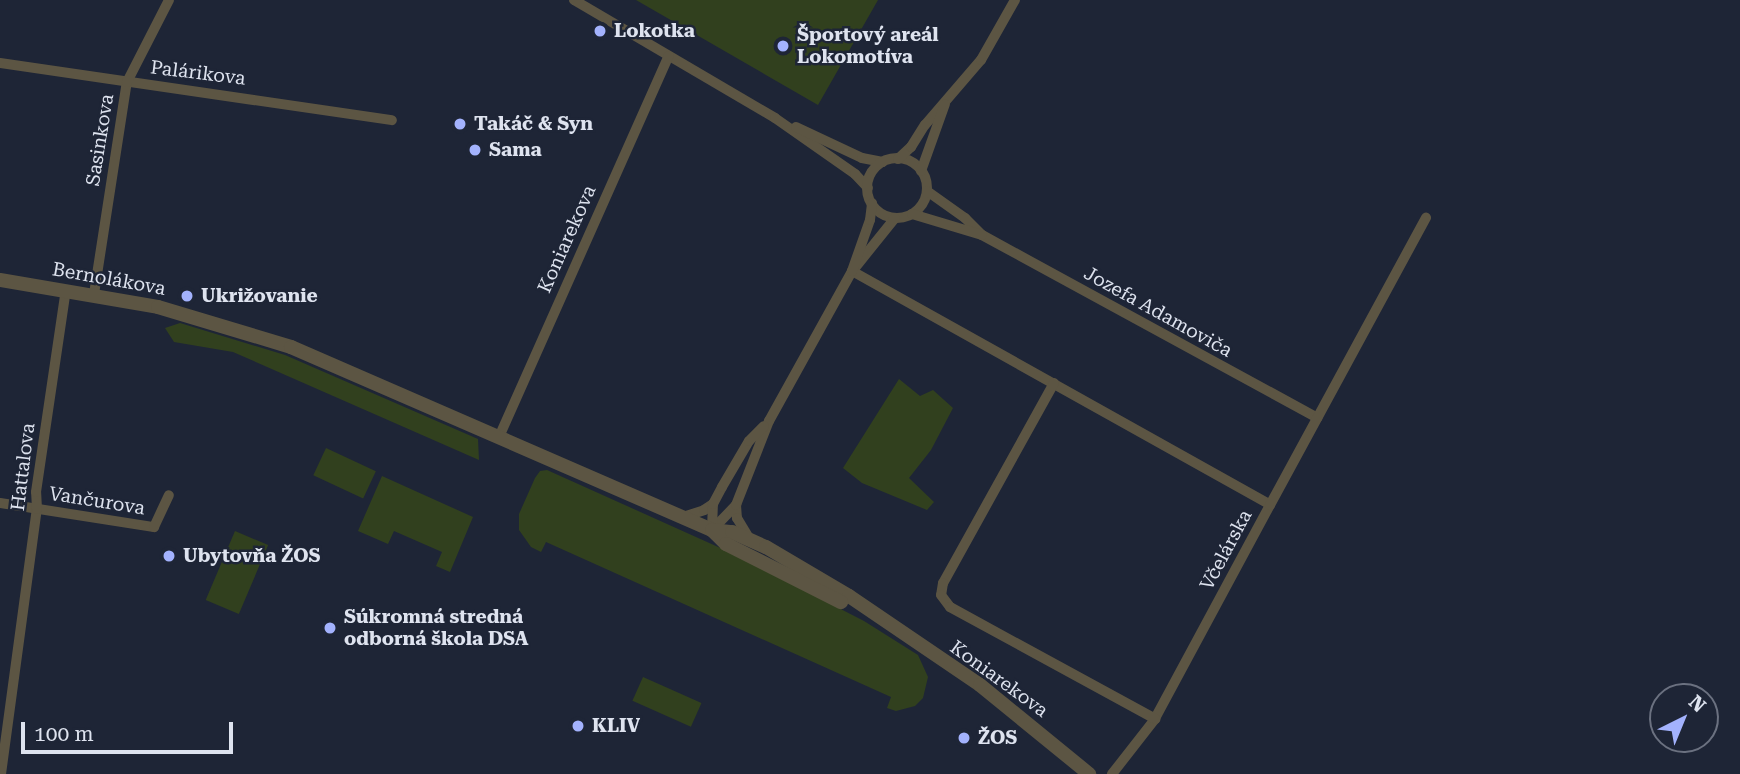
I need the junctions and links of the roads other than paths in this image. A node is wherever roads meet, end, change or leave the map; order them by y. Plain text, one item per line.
1 (169, 0) edge
2 (574, 0) edge
3 (1016, 0) edge
4 (669, 56) junction
5 (0, 63) edge
6 (127, 82) junction
7 (945, 104) junction
8 (775, 118) junction
9 (392, 120) dead end
10 (898, 159) junction
11 (883, 162) junction
12 (921, 171) junction
13 (868, 188) junction
14 (927, 191) junction
15 (872, 203) junction
16 (912, 214) junction
17 (895, 218) junction
18 (1426, 218) dead end
19 (982, 235) junction
20 (852, 271) junction
21 (0, 280) edge
22 (66, 290) junction
23 (94, 294) junction
24 (291, 346) joint
25 (1054, 383) junction
26 (1317, 418) junction
27 (769, 421) junction
28 (499, 437) junction
29 (169, 495) dead end
30 (0, 503) edge
31 (713, 504) junction
32 (736, 505) junction
33 (1270, 505) junction
34 (37, 509) junction
35 (683, 517) junction
36 (712, 530) junction
37 (750, 540) junction
38 (883, 622) junction
39 (1155, 719) junction
40 (1, 774) edge
41 (1088, 774) edge
42 (1112, 774) edge

1 - 6 street, Sasinkova
2 - 4 street
3 - 7 street
4 - 8 street
4 - 28 street, Koniarekova
5 - 6 street, Palárikova
6 - 9 street, Palárikova
6 - 23 street, Sasinkova
7 - 10 street
7 - 12 street
8 - 11 street
8 - 13 street
10 - 11 street
10 - 12 street
11 - 13 street
12 - 14 street
13 - 15 street
14 - 16 street
14 - 19 street, Jozefa Adamoviča
15 - 17 street
15 - 20 street
16 - 17 street
16 - 19 street, Jozefa Adamoviča
17 - 20 street
18 - 26 street
19 - 26 street, Jozefa Adamoviča
20 - 25 street, Včelárska
20 - 27 street
21 - 22 street, Bernolákova
22 - 23 street, Bernolákova
22 - 34 street, Hattalova
23 - 24 street, Bernolákova
24 - 28 street, Koniarekova
25 - 33 street, Včelárska
25 - 39 street
26 - 33 street
27 - 31 street
27 - 32 street
28 - 35 street, Koniarekova
29 - 34 street, Vančurova
30 - 34 street, Vančurova
31 - 35 street
31 - 36 street
32 - 36 street
32 - 37 street
33 - 39 street, Včelárska
34 - 40 street, Hattalova
35 - 36 street, Koniarekova
36 - 37 street, Koniarekova
36 - 38 street, Koniarekova
37 - 38 street, Koniarekova
38 - 41 street, Koniarekova
39 - 42 street, Včelárska

